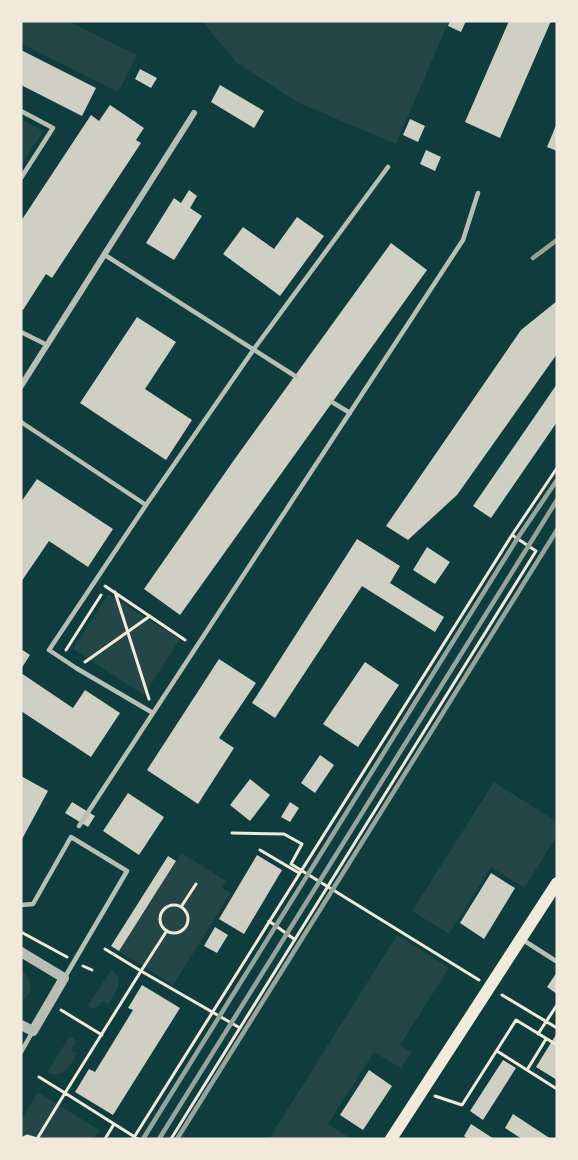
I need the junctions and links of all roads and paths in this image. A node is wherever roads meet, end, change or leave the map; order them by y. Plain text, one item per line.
1 (21, 111) edge
2 (194, 113) dead end
3 (388, 167) dead end
4 (21, 178) edge
5 (478, 193) dead end
6 (105, 255) junction
7 (21, 332) edge
8 (47, 345) junction
9 (254, 349) junction
10 (295, 376) dead end
11 (21, 386) edge
12 (332, 402) dead end
13 (350, 413) junction
14 (21, 422) edge
15 (557, 468) edge
16 (146, 505) junction
17 (512, 535) junction
18 (96, 579) junction
19 (106, 586) junction
20 (115, 592) junction
21 (150, 616) junction
22 (128, 632) junction
23 (185, 640) dead end
24 (61, 659) junction
25 (76, 668) junction
26 (153, 713) junction
27 (79, 826) dead end
28 (232, 833) dead end
29 (260, 850) dead end
30 (299, 873) junction
31 (557, 883) edge
32 (196, 884) dead end
33 (21, 905) edge
34 (181, 907) junction
35 (269, 921) junction
36 (21, 932) edge
37 (166, 932) junction
38 (294, 939) junction
39 (521, 939) junction
40 (105, 949) dead end
41 (21, 952) edge
42 (74, 961) junction
43 (556, 961) edge
44 (92, 970) dead end
45 (141, 971) junction
46 (64, 978) junction
47 (488, 986) dead end
48 (498, 992) dead end
49 (49, 1003) junction
50 (557, 1005) edge
51 (212, 1011) junction
52 (21, 1024) edge
53 (240, 1028) junction
54 (557, 1028) edge
55 (33, 1031) junction
56 (538, 1034) junction
57 (102, 1035) junction
58 (546, 1039) junction
59 (557, 1046) edge
60 (497, 1051) junction
61 (21, 1052) edge
62 (527, 1070) junction
63 (39, 1077) dead end
64 (557, 1089) edge
65 (421, 1092) junction
66 (65, 1093) junction
67 (114, 1124) junction
68 (136, 1138) edge
69 (21, 1139) edge
70 (37, 1139) edge
71 (105, 1139) edge
72 (171, 1139) edge
73 (391, 1139) edge

1 - 4 lane
2 - 6 street
3 - 9 lane
5 - 13 lane
6 - 8 street
6 - 9 lane
7 - 8 lane
8 - 11 street
9 - 10 lane
9 - 16 lane
12 - 13 lane
13 - 26 lane
14 - 16 lane
15 - 17 path
16 - 18 lane
17 - 30 path
17 - 38 path
18 - 19 path
18 - 24 lane
19 - 20 path
19 - 24 path
20 - 21 path
20 - 22 path
21 - 22 path
21 - 23 path
22 - 25 path
22 - 26 path
24 - 25 lane
25 - 26 lane
26 - 27 lane
28 - 47 path
29 - 30 path
30 - 35 path
31 - 39 main road
32 - 34 path
33 - 42 lane
34 - 37 path
34 - 37 path
35 - 38 path
35 - 51 path
36 - 42 path
37 - 45 path
38 - 53 path
39 - 43 lane
39 - 65 main road
40 - 45 path
41 - 46 street
42 - 44 path
42 - 46 lane
45 - 51 path
45 - 57 path
46 - 49 street
48 - 54 path
49 - 55 street
49 - 57 path
50 - 56 path
51 - 53 path
51 - 68 path
52 - 55 street
53 - 72 path
55 - 61 lane
56 - 58 path
56 - 60 path
57 - 66 path
58 - 59 path
58 - 62 path
60 - 62 path
60 - 65 path
62 - 64 path
63 - 66 path
65 - 73 main road
66 - 67 path
66 - 70 path
67 - 68 path
67 - 71 path
69 - 70 path

